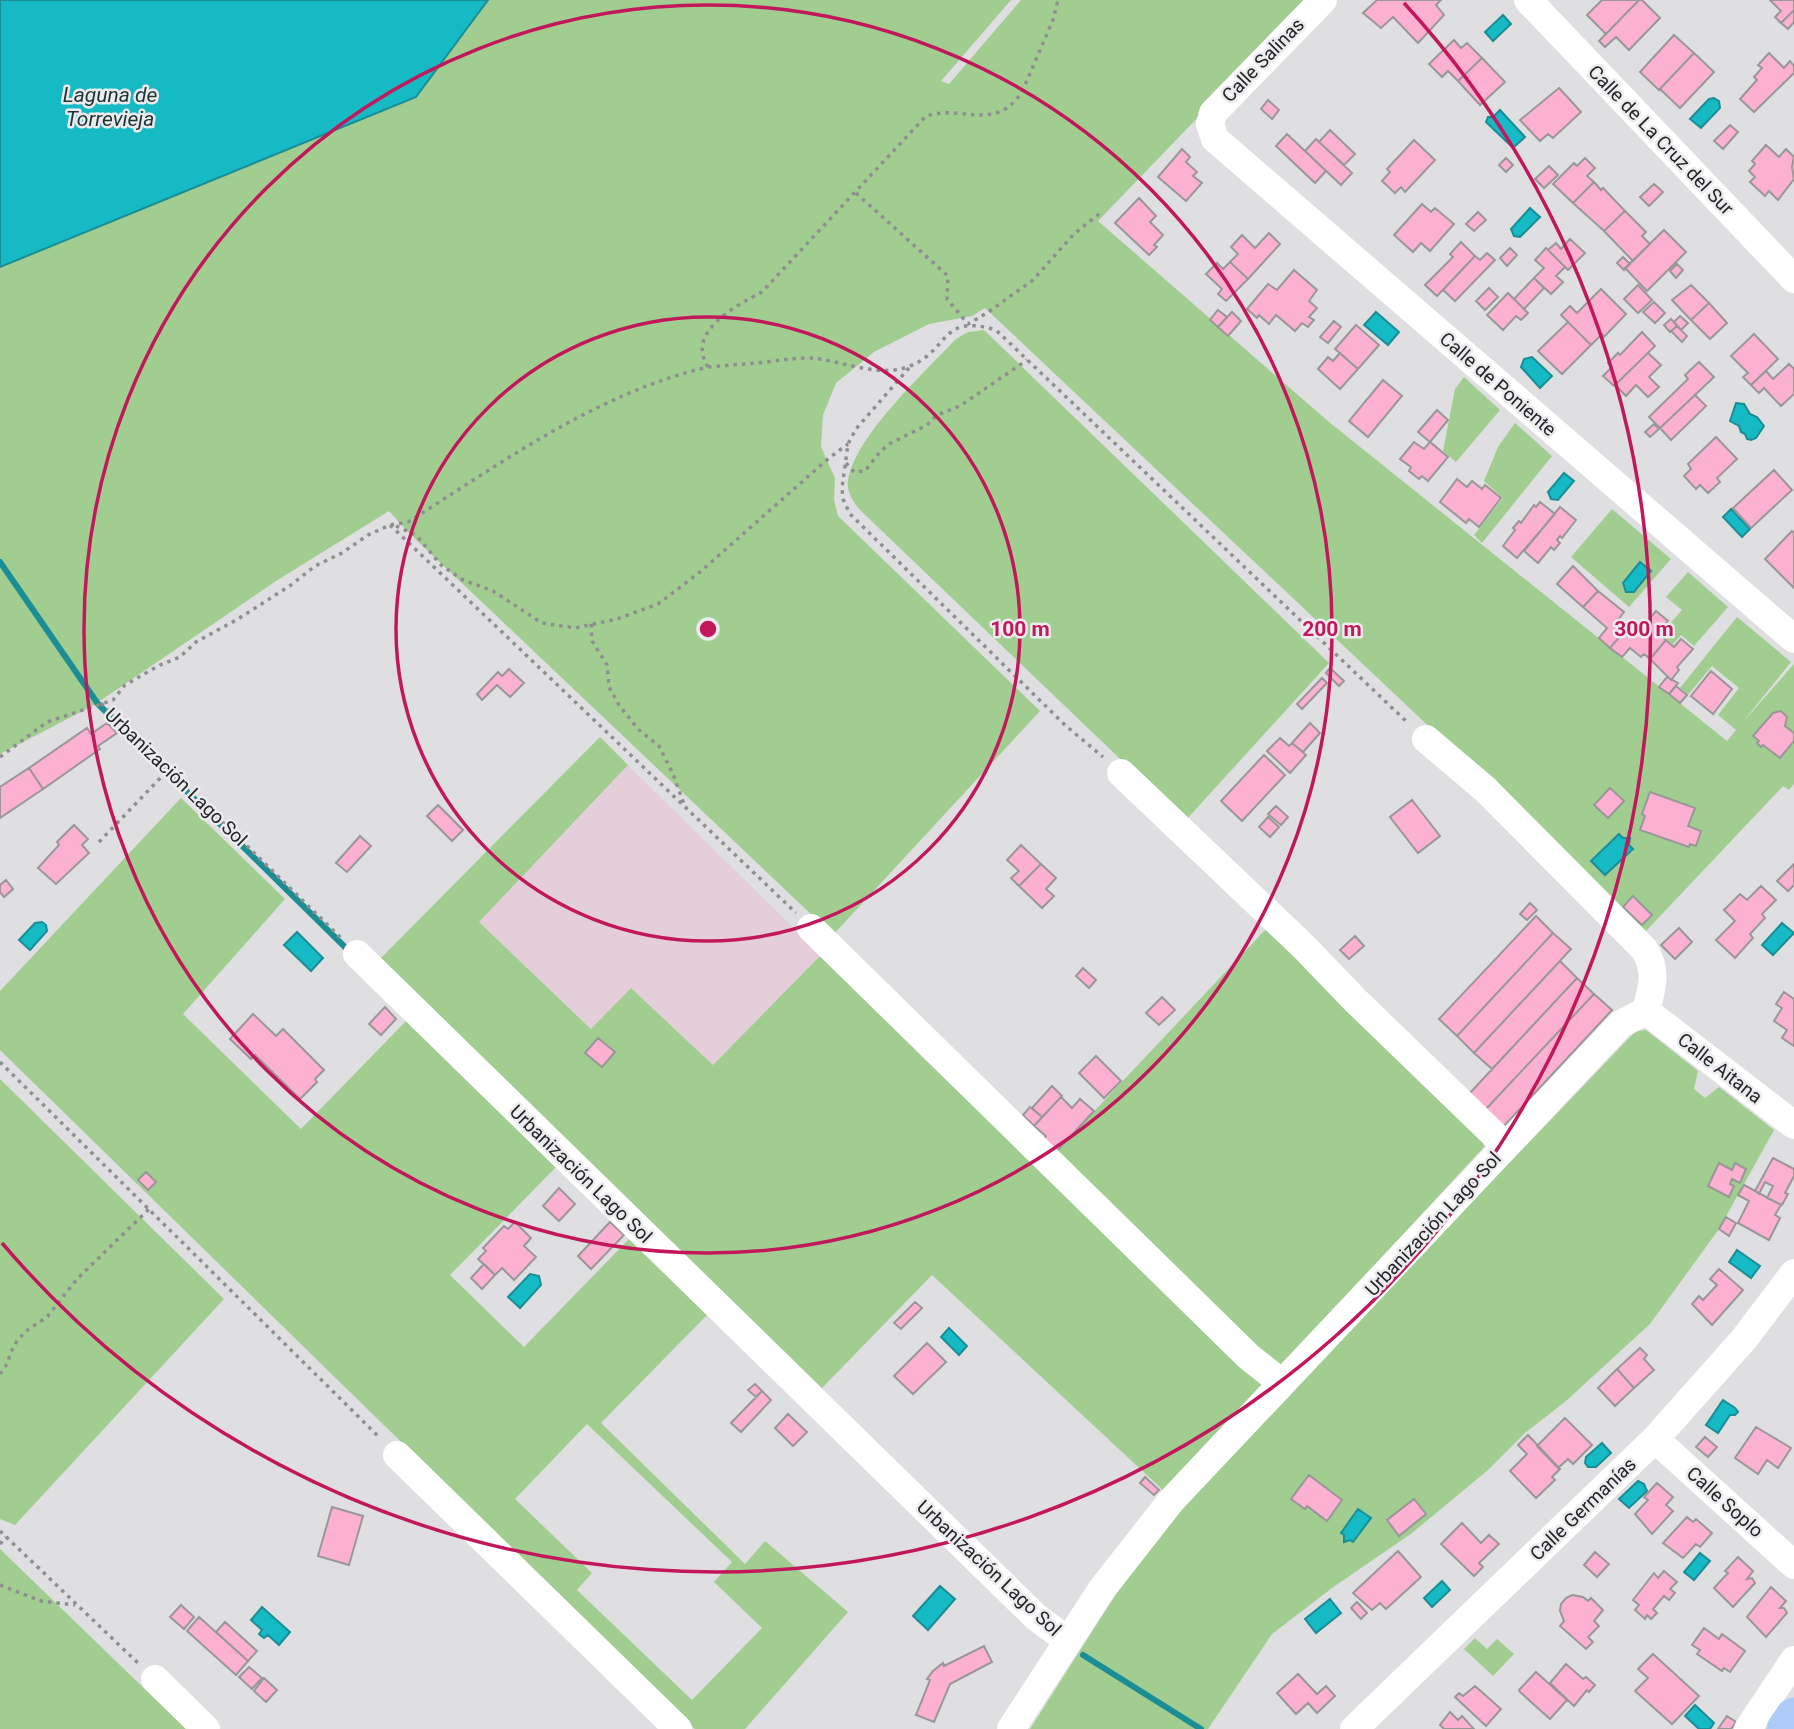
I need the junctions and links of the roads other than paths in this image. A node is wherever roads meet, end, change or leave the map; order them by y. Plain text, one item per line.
1 (1322, 0) edge
2 (1528, 0) edge
3 (1210, 124) joint
4 (1794, 279) edge
5 (1794, 639) edge
6 (1426, 739) road end
7 (1122, 773) road end
8 (811, 928) road end
9 (357, 954) road end
10 (1646, 1011) junction
11 (1794, 1125) edge
12 (1506, 1146) junction
13 (1794, 1273) edge
14 (1282, 1382) junction
15 (1655, 1439) junction
16 (397, 1454) road end
17 (1794, 1564) edge
18 (1067, 1640) junction
19 (1794, 1660) edge
20 (155, 1679) road end
21 (1794, 1716) edge
22 (206, 1729) edge
23 (678, 1729) edge
24 (1011, 1729) edge
25 (1354, 1729) edge
26 (1748, 1729) edge
27 (1785, 1729) edge

1 - 3 street, Calle Salinas
2 - 4 street, Calle de La Cruz del Sur
3 - 5 street, Calle de Poniente
6 - 10 street
7 - 12 street
8 - 14 street
9 - 18 street, Urbanización Lago Sol
10 - 11 street, Calle Aitana
10 - 12 street, Urbanización Lago Sol
12 - 14 street, Urbanización Lago Sol
13 - 15 street, Calle Germanías
14 - 18 street, Urbanización Lago Sol
15 - 17 street, Calle Soplo
15 - 25 street, Calle Germanías
16 - 23 street
18 - 24 street, Urbanización Lago Sol
19 - 26 street
20 - 22 street
21 - 27 main road

